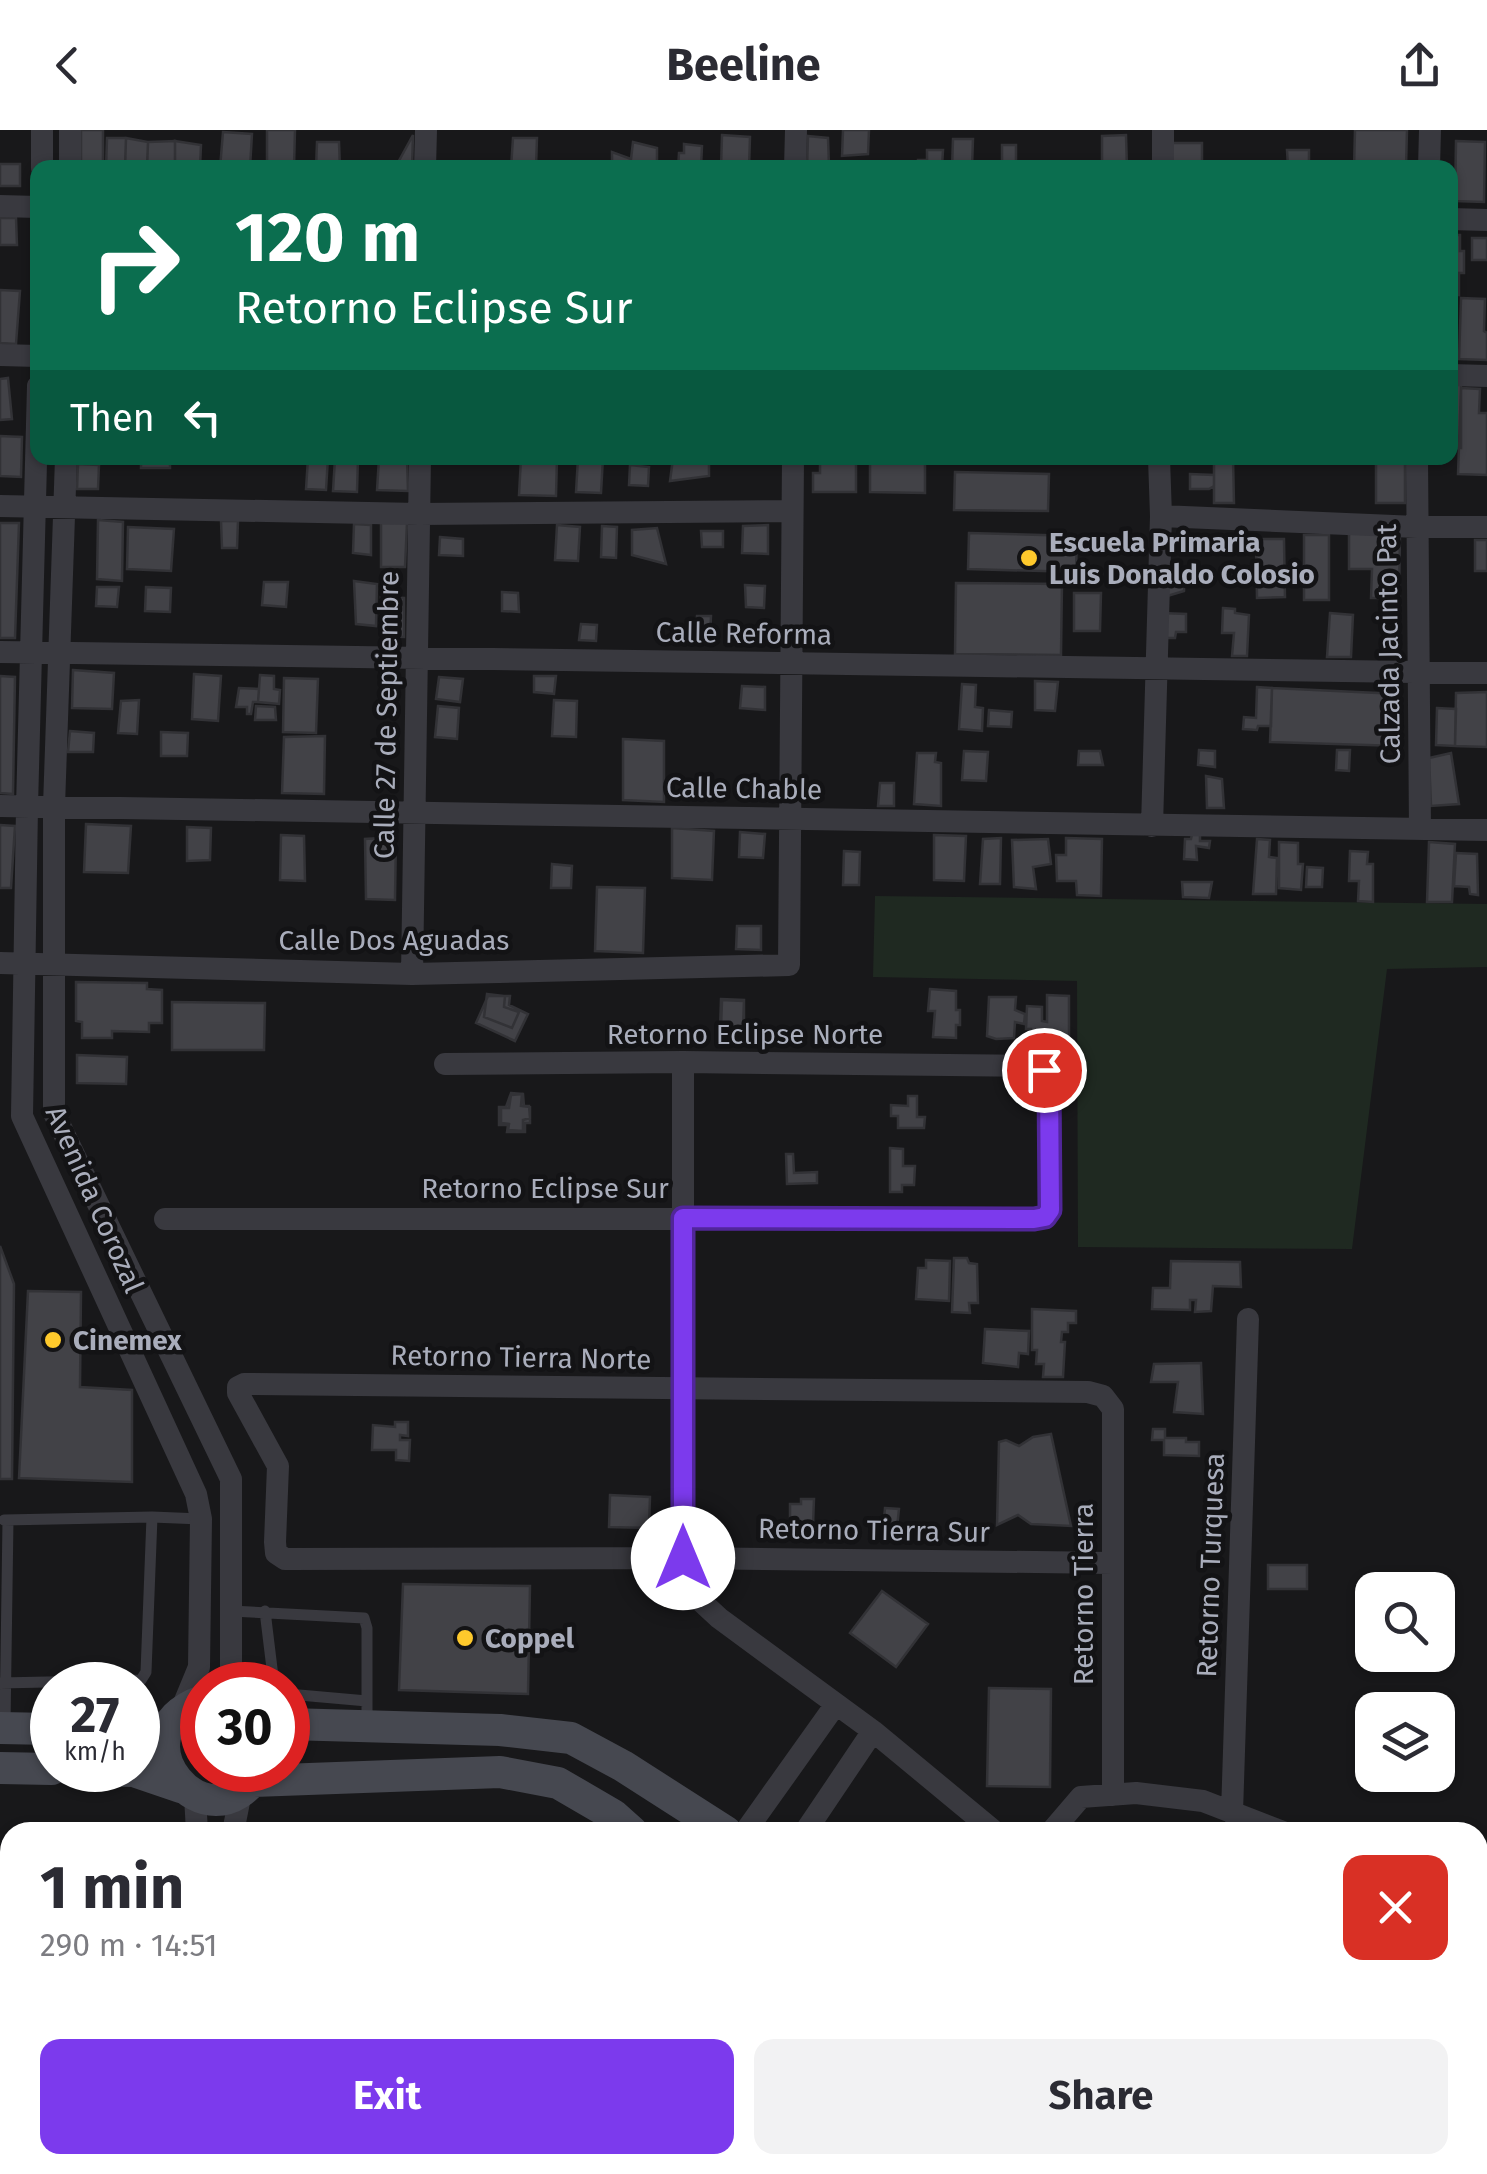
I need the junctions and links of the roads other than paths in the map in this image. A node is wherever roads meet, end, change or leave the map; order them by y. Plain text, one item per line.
1 (42, 130) edge
2 (70, 130) edge
3 (426, 130) edge
4 (796, 130) edge
5 (1163, 130) edge
6 (1430, 130) edge
7 (42, 160) edge
8 (70, 160) edge
9 (425, 160) edge
10 (796, 160) edge
11 (1163, 160) edge
12 (1429, 160) edge
13 (0, 206) edge
14 (30, 207) edge
15 (1458, 219) edge
16 (1487, 220) edge
17 (0, 355) edge
18 (30, 356) edge
19 (1458, 375) edge
20 (1487, 376) edge
21 (37, 465) edge
22 (66, 465) edge
23 (420, 465) edge
24 (793, 465) edge
25 (1160, 465) edge
26 (1417, 465) edge
27 (0, 506) edge
28 (36, 507) junction
29 (65, 507) junction
30 (792, 510) junction
31 (420, 514) junction
32 (1161, 516) junction
33 (1487, 527) edge
34 (1416, 528) junction
35 (0, 652) edge
36 (31, 653) junction
37 (58, 653) junction
38 (417, 658) junction
39 (792, 663) junction
40 (1155, 668) junction
41 (1419, 672) junction
42 (1487, 673) edge
43 (0, 806) edge
44 (54, 806) junction
45 (27, 807) junction
46 (414, 812) junction
47 (791, 818) junction
48 (1152, 826) junction
49 (1420, 829) junction
50 (1487, 830) edge
51 (12, 963) edge
52 (55, 964) junction
53 (412, 974) junction
54 (683, 1062) junction
55 (444, 1064) dead end
56 (54, 1113) junction
57 (11, 1116) edge
58 (1045, 1217) joint
59 (683, 1218) junction
60 (165, 1219) dead end
61 (1248, 1319) dead end
62 (683, 1389) junction
63 (1104, 1396) joint
64 (152, 1517) junction
65 (4, 1520) edge
66 (201, 1520) junction
67 (276, 1552) joint
68 (683, 1558) junction
69 (1113, 1563) junction
70 (231, 1611) junction
71 (265, 1611) junction
72 (231, 1662) edge
73 (271, 1662) edge
74 (3, 1682) edge
75 (310, 1700) edge
76 (836, 1704) junction
77 (367, 1714) junction
78 (173, 1717) edge
79 (310, 1721) edge
80 (3, 1728) edge
81 (30, 1728) edge
82 (873, 1731) junction
83 (1, 1768) edge
84 (30, 1769) edge
85 (310, 1779) edge
86 (180, 1783) edge
87 (188, 1792) edge
88 (191, 1792) edge
89 (236, 1792) edge
90 (248, 1792) edge
91 (1113, 1795) junction
92 (1232, 1812) junction
93 (195, 1822) edge
94 (237, 1822) edge
95 (621, 1822) edge
96 (710, 1822) edge
97 (750, 1822) edge
98 (812, 1822) edge
99 (983, 1822) edge
100 (1059, 1822) edge
101 (1257, 1822) edge

1 - 7 street
2 - 8 street
3 - 9 street
4 - 10 street
5 - 11 street
6 - 12 street
13 - 14 street
15 - 16 street
17 - 18 street
19 - 20 street
21 - 28 street, Avenida Corozal
22 - 29 street, Avenida Corozal
23 - 31 street, Calle 27 de Septiembre
24 - 30 street
25 - 32 street
26 - 34 street, Calzada Jacinto Pat
27 - 28 street
28 - 29 street
28 - 36 street, Avenida Corozal
29 - 31 street
29 - 37 street, Avenida Corozal
30 - 31 street
30 - 39 street
31 - 38 street, Calle 27 de Septiembre
32 - 34 street
32 - 40 street
33 - 34 street
34 - 41 street, Calzada Jacinto Pat
35 - 36 street, Calle Reforma
36 - 37 street, Calle Reforma
36 - 45 street, Avenida Corozal
37 - 38 street, Calle Reforma
37 - 44 street, Avenida Corozal
38 - 39 street, Calle Reforma
38 - 46 street, Calle 27 de Septiembre
39 - 40 street, Calle Reforma
39 - 47 street
40 - 41 street, Calle Reforma
40 - 48 street
41 - 42 street, Calle Reforma
41 - 49 street, Calzada Jacinto Pat
43 - 45 street, Calle Chable
44 - 45 street, Calle Chable
44 - 46 street, Calle Chable
44 - 52 street, Avenida Corozal
45 - 51 street, Avenida Corozal
46 - 47 street, Calle Chable
46 - 53 street, Calle 27 de Septiembre
47 - 48 street, Calle Chable
47 - 53 street, Calle Dos Aguadas
48 - 49 street, Calle Chable
49 - 50 street, Calle Chable
51 - 52 street, Calle Dos Aguadas
51 - 57 street, Avenida Corozal
52 - 53 street, Calle Dos Aguadas
52 - 56 street, Avenida Corozal
54 - 55 street, Retorno Eclipse Norte
54 - 58 street, Retorno Eclipse Norte
54 - 59 street
56 - 57 street
56 - 70 street, Avenida Corozal
57 - 66 street, Avenida Corozal
58 - 59 street, Retorno Eclipse Sur
59 - 60 street, Retorno Eclipse Sur
59 - 62 street
61 - 92 street, Retorno Turquesa
62 - 63 street, Retorno Tierra Norte
62 - 67 street, Retorno Tierra Norte
62 - 68 street
63 - 69 street, Retorno Tierra
64 - 65 lane
64 - 66 lane
64 - 74 lane
65 - 74 lane
66 - 78 street, Avenida Corozal
67 - 68 street, Retorno Tierra Sur
68 - 69 street, Retorno Tierra Sur
68 - 76 street
69 - 91 street, Retorno Tierra
70 - 71 lane
70 - 72 street, Avenida Corozal
71 - 73 lane
71 - 77 lane
74 - 80 lane
75 - 77 lane
76 - 82 street
76 - 97 street
77 - 79 street
77 - 96 street
78 - 86 street
80 - 81 street
80 - 83 street
82 - 98 street
82 - 99 street
83 - 84 street
85 - 95 street
87 - 93 street
88 - 89 street
90 - 94 street
91 - 92 street
91 - 100 street
92 - 101 street

